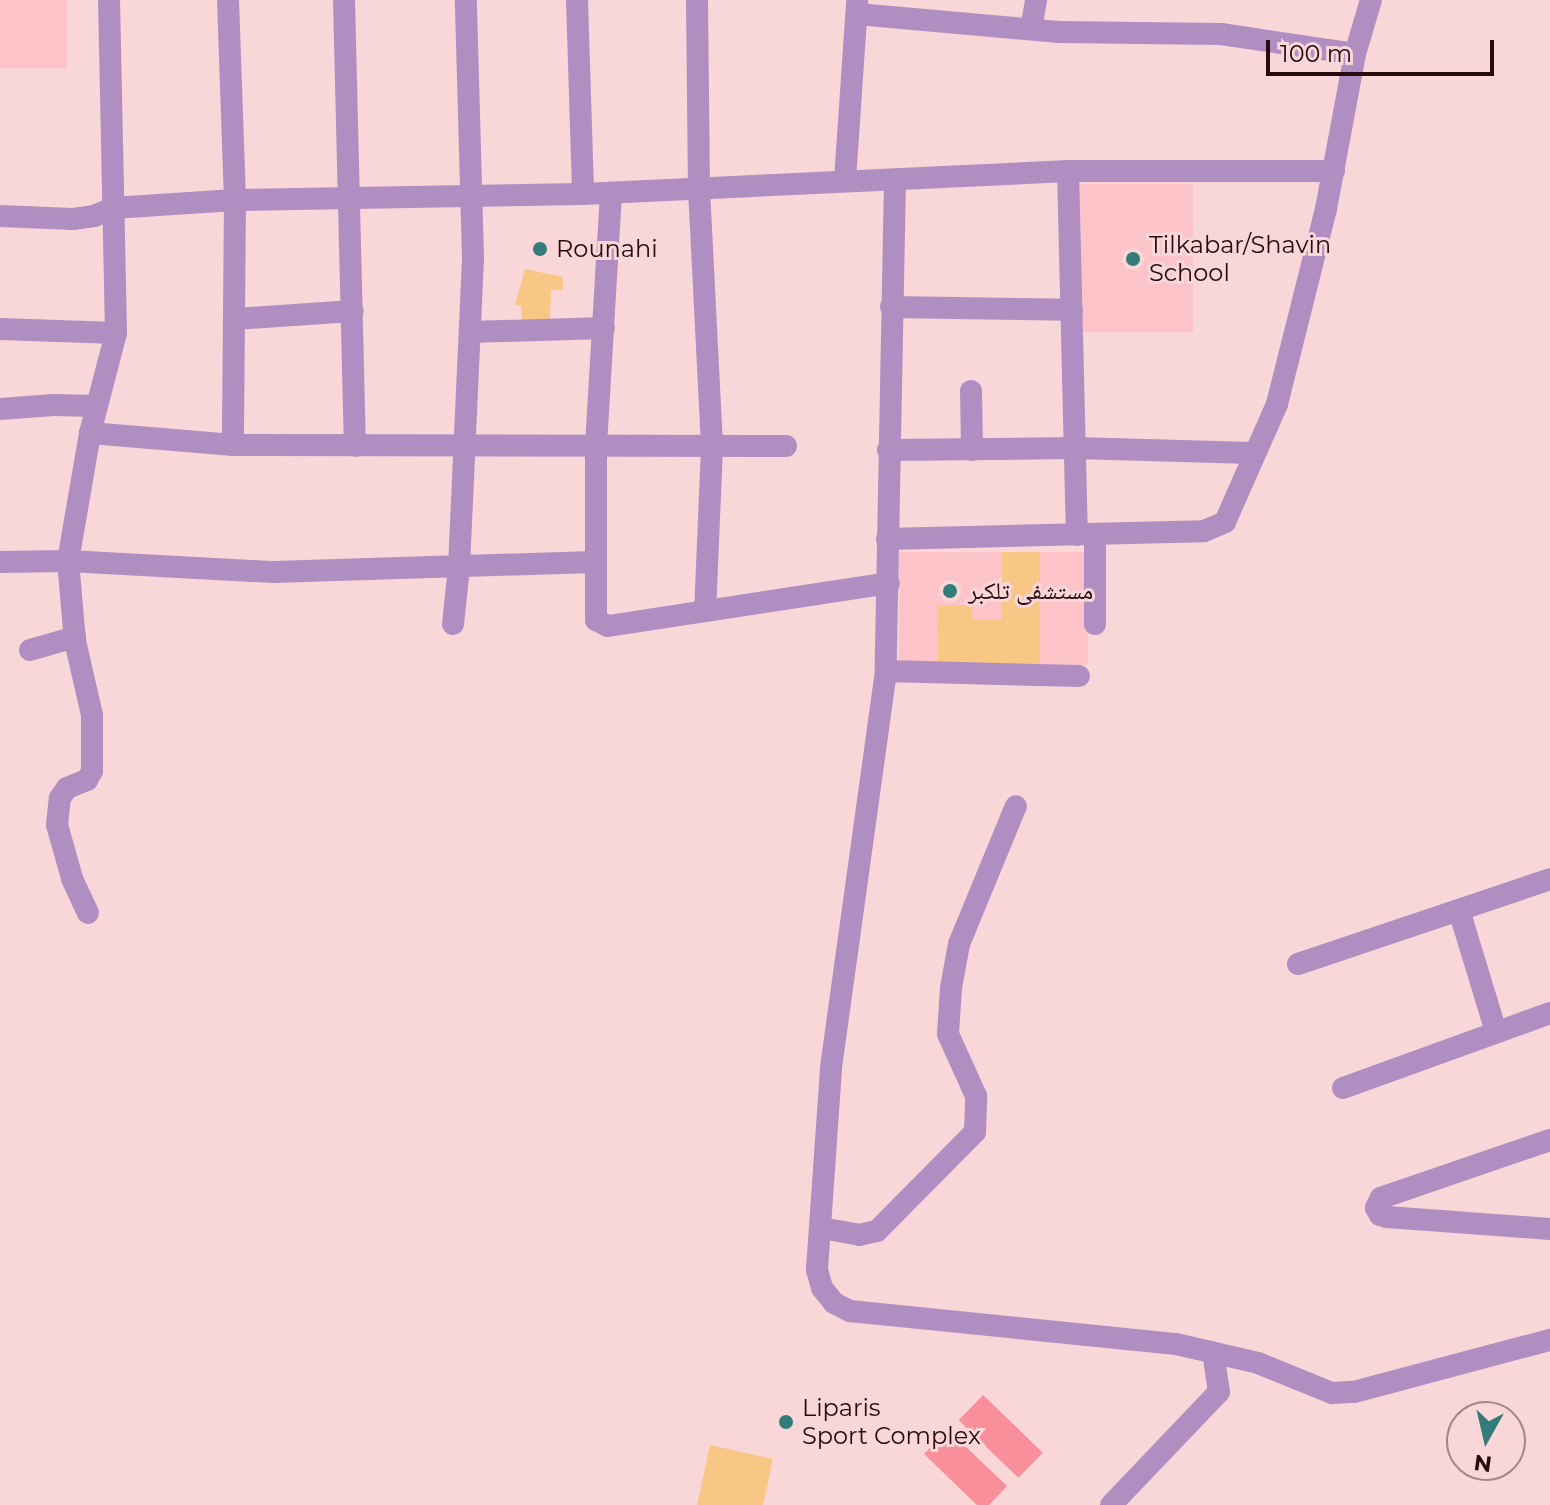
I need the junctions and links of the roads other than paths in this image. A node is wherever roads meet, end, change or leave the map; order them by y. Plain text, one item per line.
1 (109, 0) edge
2 (228, 0) edge
3 (344, 0) edge
4 (466, 0) edge
5 (577, 0) edge
6 (697, 0) edge
7 (1036, 0) edge
8 (1371, 0) edge
9 (857, 7) edge
10 (1031, 29) junction
11 (1355, 54) junction
12 (1068, 171) junction
13 (1334, 171) junction
14 (845, 180) junction
15 (895, 180) junction
16 (699, 189) junction
17 (611, 193) junction
18 (583, 194) junction
19 (472, 196) junction
20 (347, 198) junction
21 (235, 200) junction
22 (113, 208) junction
23 (0, 216) edge
24 (891, 307) junction
25 (1072, 310) junction
26 (353, 311) junction
27 (235, 319) junction
28 (604, 328) junction
29 (0, 329) edge
30 (471, 332) junction
31 (116, 333) junction
32 (971, 391) dead end
33 (96, 406) junction
34 (0, 409) edge
35 (90, 433) junction
36 (596, 444) junction
37 (233, 445) junction
38 (355, 446) junction
39 (786, 446) dead end
40 (465, 447) junction
41 (712, 447) junction
42 (1075, 448) junction
43 (888, 450) junction
44 (972, 450) junction
45 (1252, 453) junction
46 (1086, 535) junction
47 (887, 539) junction
48 (68, 561) junction
49 (0, 562) edge
50 (594, 562) junction
51 (459, 567) junction
52 (889, 583) junction
53 (705, 611) junction
54 (453, 624) dead end
55 (1095, 624) dead end
56 (75, 637) junction
57 (30, 650) dead end
58 (886, 671) junction
59 (1079, 676) dead end
60 (1016, 806) dead end
61 (1550, 879) edge
62 (1459, 910) junction
63 (88, 913) dead end
64 (1298, 964) dead end
65 (1550, 1013) edge
66 (1496, 1032) junction
67 (1343, 1088) dead end
68 (1550, 1140) edge
69 (821, 1228) junction
70 (1550, 1229) edge
71 (1550, 1340) edge
72 (1213, 1352) junction
73 (1111, 1505) edge

1 - 22 street
2 - 21 street
3 - 20 street
4 - 19 street
5 - 18 street
6 - 16 street
7 - 10 street
8 - 11 street
9 - 10 street
9 - 14 street
10 - 11 street
11 - 13 street
12 - 13 street
12 - 15 street
12 - 25 street
13 - 45 street
14 - 15 street
14 - 16 street
15 - 24 street
16 - 17 street
16 - 41 street
17 - 18 street
17 - 28 street
18 - 19 street
19 - 20 street
19 - 30 street
20 - 21 street
20 - 26 street
21 - 22 street
21 - 27 street
22 - 23 street
22 - 31 street
24 - 25 street
24 - 43 street
25 - 42 street
26 - 27 street
26 - 38 street
27 - 37 street
28 - 30 street
28 - 36 street
29 - 31 street
30 - 40 street
31 - 33 street
32 - 44 street
33 - 34 street
33 - 35 street
35 - 37 street
35 - 48 street
36 - 40 street
36 - 41 street
36 - 50 street
37 - 38 street
38 - 40 street
39 - 41 street
40 - 51 street
41 - 53 street
42 - 44 street
42 - 45 street
42 - 46 street
43 - 44 street
43 - 47 street
45 - 46 street
46 - 47 street
46 - 55 street
47 - 52 street
48 - 49 street
48 - 51 street
48 - 56 street
50 - 51 street
50 - 53 street
51 - 54 street
52 - 53 street
52 - 58 street
56 - 57 street
56 - 63 street
58 - 59 street
58 - 69 street
60 - 69 street
61 - 62 street
62 - 64 street
62 - 66 street
65 - 66 street
66 - 67 street
68 - 70 street
69 - 72 street
71 - 72 street
72 - 73 street

